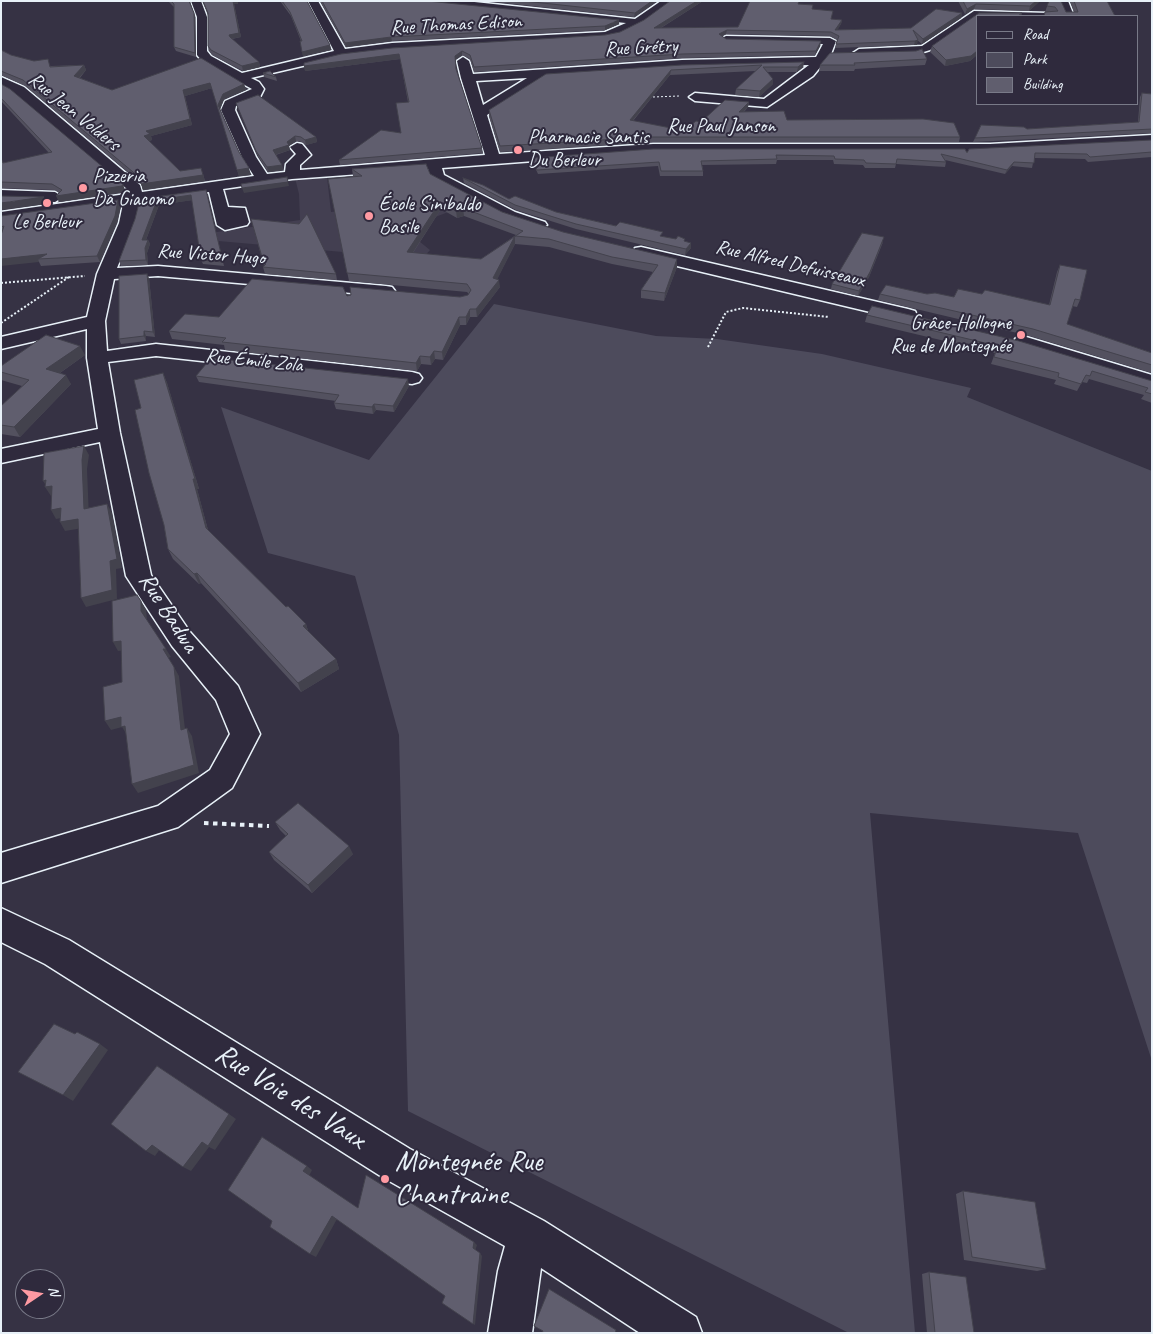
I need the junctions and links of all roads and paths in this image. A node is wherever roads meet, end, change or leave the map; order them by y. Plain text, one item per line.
1 (196, 1) edge
2 (313, 1) edge
3 (428, 1) edge
4 (668, 1) edge
5 (1062, 1) edge
6 (1012, 15) edge
7 (1069, 15) edge
8 (639, 21) junction
9 (726, 39) edge
10 (456, 44) junction
11 (341, 53) junction
12 (830, 56) junction
13 (551, 72) junction
14 (507, 75) junction
15 (240, 77) junction
16 (467, 78) junction
17 (1, 81) edge
18 (527, 81) junction
19 (472, 95) junction
20 (695, 97) joint
21 (653, 98) edge
22 (500, 99) junction
23 (479, 114) junction
24 (1152, 139) edge
25 (297, 147) dead end
26 (494, 160) junction
27 (434, 165) junction
28 (292, 175) junction
29 (263, 180) junction
30 (215, 187) junction
31 (1, 195) edge
32 (134, 198) junction
33 (93, 204) junction
34 (222, 214) dead end
35 (1, 217) edge
36 (552, 230) edge
37 (628, 249) edge
38 (106, 274) junction
39 (69, 277) junction
40 (1, 283) edge
41 (402, 293) edge
42 (850, 301) junction
43 (926, 320) edge
44 (96, 321) junction
45 (1, 323) edge
46 (1003, 338) edge
47 (1, 342) edge
48 (708, 347) dead end
49 (97, 358) junction
50 (412, 378) dead end
51 (1152, 382) edge
52 (109, 433) junction
53 (1, 456) edge
54 (177, 809) junction
55 (268, 826) dead end
56 (1, 868) edge
57 (1, 924) edge
58 (529, 1236) junction
59 (510, 1333) edge
60 (680, 1333) edge

1 - 15 street
2 - 11 street
3 - 8 street
4 - 8 street, Rue Thomas Edison
5 - 7 street
6 - 12 street, Rue Grétry
8 - 10 street, Rue Thomas Edison
9 - 12 street
10 - 11 street, Rue Thomas Edison
10 - 16 street
11 - 15 street, Rue Thomas Edison
12 - 13 street, Rue Grétry
12 - 20 street
13 - 14 street, Rue Grétry
13 - 18 street
14 - 16 street, Rue Grétry
14 - 18 street
14 - 19 street
15 - 29 street
16 - 19 street
17 - 32 street, Rue Jean Volders
18 - 22 street
19 - 22 street
19 - 23 street
20 - 21 path
22 - 23 street
23 - 26 street
24 - 26 street, Rue Paul Janson
25 - 28 street
26 - 27 street, Rue Paul Janson
27 - 28 street, Rue Paul Janson
27 - 36 street
28 - 29 street, Rue Paul Janson
29 - 30 street, Rue Paul Janson
30 - 32 street, Rue Paul Janson
30 - 34 street
31 - 33 street
32 - 33 street, Rue Paul Janson
32 - 38 street, Rue Badwa
33 - 35 street, Rue Paul Janson
37 - 42 street, Rue Alfred Defuisseaux
38 - 39 path
38 - 41 street, Rue Victor Hugo
38 - 44 street, Rue Badwa
39 - 40 path
39 - 45 path
42 - 43 street, Rue Alfred Defuisseaux
42 - 48 path
44 - 47 street
44 - 49 street, Rue Badwa
46 - 51 street
49 - 50 street, Rue Émile Zola
49 - 52 street, Rue Badwa
52 - 53 street
52 - 54 street, Rue Badwa
54 - 55 path
54 - 56 street, Rue Badwa
57 - 58 street, Rue Voie des Vaux
58 - 59 street
58 - 60 street, Rue Voie des Vaux

